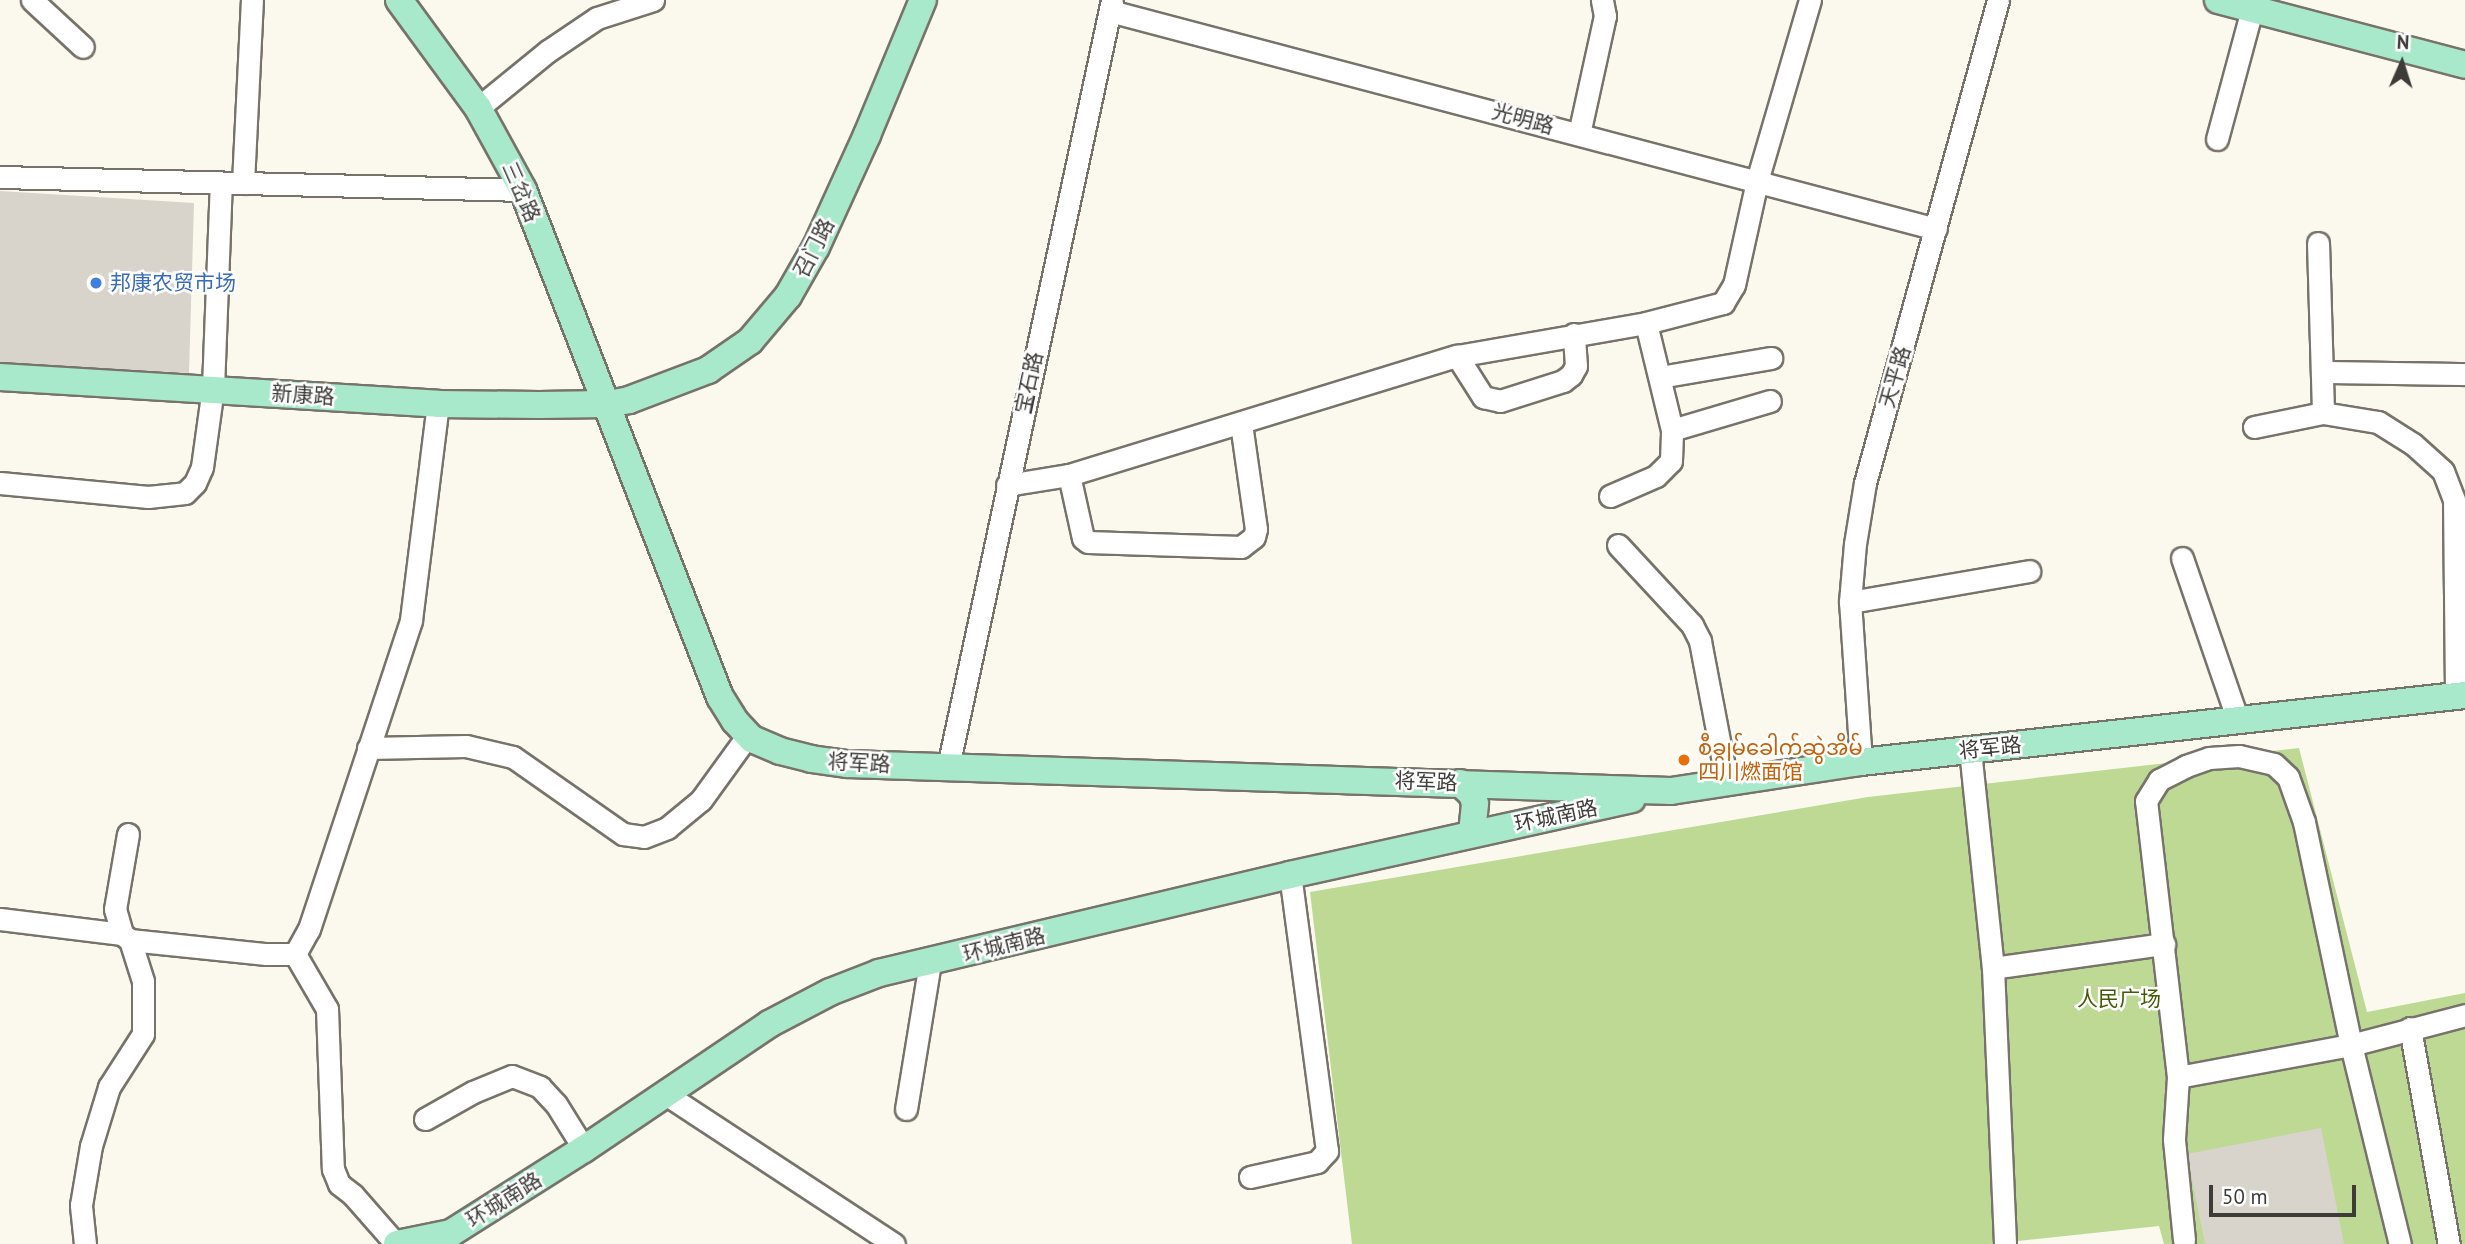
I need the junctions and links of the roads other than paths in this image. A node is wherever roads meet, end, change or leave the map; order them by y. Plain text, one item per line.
1 (32, 0) edge
2 (252, 0) edge
3 (399, 0) edge
4 (653, 0) edge
5 (923, 0) edge
6 (1602, 0) edge
7 (1810, 0) edge
8 (1998, 0) edge
9 (2218, 0) edge
10 (1111, 5) edge
11 (2252, 9) junction
12 (83, 47) dead end
13 (2465, 65) edge
14 (478, 108) junction
15 (1579, 134) junction
16 (2217, 139) dead end
17 (0, 177) edge
18 (1756, 181) junction
19 (232, 183) junction
20 (523, 190) junction
21 (1936, 229) junction
22 (2318, 243) dead end
23 (1646, 323) junction
24 (1574, 334) junction
25 (1457, 356) junction
26 (1770, 358) dead end
27 (2322, 372) junction
28 (2465, 374) edge
29 (0, 377) edge
30 (1660, 377) junction
31 (213, 388) junction
32 (1770, 401) dead end
33 (438, 404) junction
34 (607, 404) junction
35 (2323, 413) junction
36 (1241, 424) junction
37 (2254, 427) dead end
38 (1672, 430) junction
39 (1069, 475) junction
40 (0, 483) edge
41 (1007, 485) junction
42 (1610, 496) dead end
43 (1618, 545) dead end
44 (2182, 558) dead end
45 (2029, 571) dead end
46 (1850, 602) junction
47 (2461, 696) edge
48 (2238, 720) junction
49 (2205, 724) junction
50 (748, 735) junction
51 (368, 748) junction
52 (1970, 750) junction
53 (2209, 758) junction
54 (1861, 762) junction
55 (948, 766) junction
56 (1727, 782) junction
57 (1460, 783) junction
58 (1671, 791) junction
59 (128, 834) dead end
60 (1472, 834) junction
61 (1290, 875) junction
62 (0, 919) edge
63 (126, 937) junction
64 (2164, 944) junction
65 (295, 954) junction
66 (930, 963) junction
67 (1993, 968) junction
68 (2465, 1015) edge
69 (2410, 1028) junction
70 (2351, 1045) junction
71 (2178, 1077) junction
72 (664, 1093) junction
73 (906, 1109) dead end
74 (425, 1119) dead end
75 (584, 1149) junction
76 (1250, 1177) dead end
77 (2184, 1240) dead end
78 (405, 1243) edge
79 (85, 1244) edge
80 (894, 1244) edge
81 (2006, 1244) edge
82 (2400, 1244) edge
83 (2449, 1244) edge

1 - 12 street
2 - 19 street
3 - 14 main road, 三岔路
4 - 14 street
5 - 34 main road, 召门路
6 - 15 street
7 - 18 street
8 - 21 street, 天平路
9 - 11 main road
10 - 15 street, 光明路
10 - 41 street, 宝石路
11 - 13 main road
11 - 16 street
14 - 20 main road, 三岔路
15 - 18 street, 光明路
17 - 19 street
18 - 21 street, 光明路
18 - 23 street
19 - 20 street
19 - 31 street
20 - 34 main road, 三岔路
21 - 46 street, 天平路
22 - 27 street
23 - 24 street
23 - 30 street
24 - 25 street
24 - 25 street
25 - 36 street
26 - 30 street
27 - 28 street
27 - 35 street
29 - 31 main road, 新康路
30 - 38 street
31 - 33 main road, 新康路
31 - 40 street
32 - 38 street
33 - 34 main road, 新康路
33 - 51 street
34 - 50 main road, 将军路
35 - 37 street
35 - 47 street
36 - 39 street
36 - 39 street
38 - 42 street
39 - 41 street
41 - 55 street, 宝石路
43 - 56 street
44 - 48 street
45 - 46 street
46 - 54 street, 天平路
47 - 48 main road, 将军路
48 - 49 main road, 将军路
49 - 52 main road, 将军路
49 - 53 street
50 - 51 street
50 - 55 main road, 将军路
51 - 65 street
52 - 54 main road, 将军路
52 - 67 street
53 - 64 street
53 - 70 street
54 - 56 main road, 将军路
55 - 57 main road, 将军路
56 - 58 main road, 将军路
57 - 58 main road, 将军路
57 - 60 main road
58 - 60 main road, 环城南路
59 - 63 street
60 - 61 main road, 环城南路
61 - 66 main road, 环城南路
61 - 76 street
62 - 63 street
63 - 65 street
63 - 79 street
64 - 67 street
64 - 71 street
65 - 78 street
66 - 72 main road, 环城南路
66 - 73 street
67 - 81 street
68 - 69 street
69 - 70 street
69 - 83 street
70 - 71 street
70 - 82 street
71 - 77 street
72 - 75 main road, 环城南路
72 - 80 street
74 - 75 street
75 - 78 main road, 环城南路

